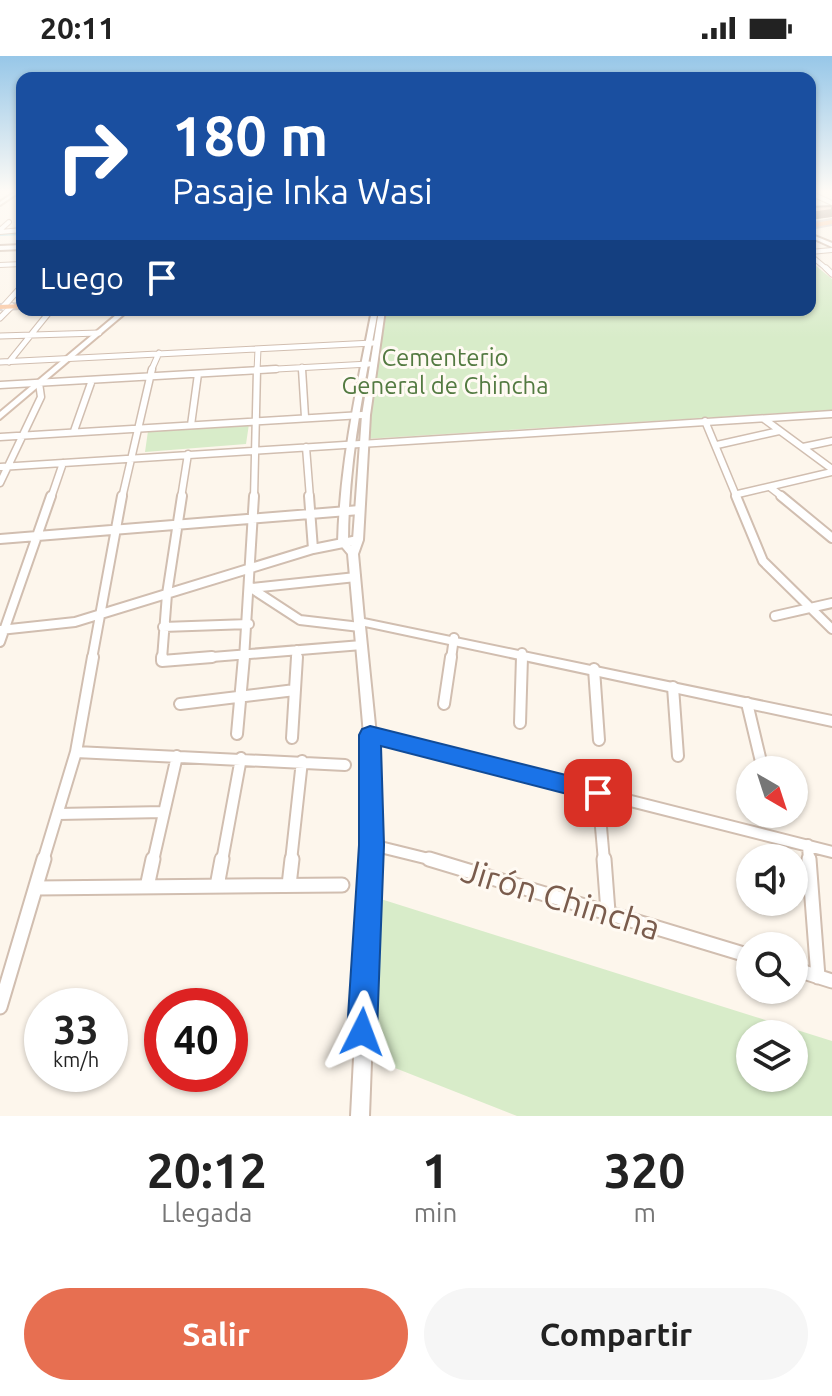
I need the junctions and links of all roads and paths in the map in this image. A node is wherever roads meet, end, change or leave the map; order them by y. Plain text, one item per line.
1 (816, 259) edge
2 (832, 274) edge
3 (5, 307) edge
4 (46, 316) edge
5 (119, 316) edge
6 (375, 316) edge
7 (380, 316) edge
8 (0, 318) edge
9 (99, 333) junction
10 (30, 335) junction
11 (0, 336) edge
12 (373, 343) junction
13 (258, 349) junction
14 (159, 353) junction
15 (68, 359) junction
16 (0, 362) edge
17 (9, 362) junction
18 (374, 364) junction
19 (364, 365) junction
20 (302, 367) junction
21 (258, 370) junction
22 (198, 374) junction
23 (149, 377) junction
24 (92, 380) junction
25 (39, 383) junction
26 (0, 385) edge
27 (832, 414) edge
28 (353, 415) junction
29 (366, 415) junction
30 (0, 416) edge
31 (305, 417) junction
32 (763, 418) junction
33 (255, 420) junction
34 (705, 421) junction
35 (191, 425) junction
36 (140, 427) junction
37 (74, 431) junction
38 (779, 431) junction
39 (20, 435) junction
40 (0, 437) edge
41 (832, 441) edge
42 (364, 443) junction
43 (349, 444) junction
44 (717, 445) junction
45 (306, 447) junction
46 (803, 447) junction
47 (253, 450) junction
48 (188, 454) junction
49 (131, 459) junction
50 (63, 463) junction
51 (3, 467) edge
52 (832, 470) edge
53 (0, 483) edge
54 (771, 488) junction
55 (738, 494) junction
56 (360, 510) junction
57 (342, 512) junction
58 (310, 515) junction
59 (252, 520) junction
60 (178, 525) junction
61 (115, 530) junction
62 (37, 536) junction
63 (832, 538) edge
64 (0, 539) edge
65 (358, 540) junction
66 (343, 542) junction
67 (313, 549) junction
68 (353, 554) junction
69 (252, 568) junction
70 (356, 577) junction
71 (251, 588) junction
72 (167, 594) junction
73 (832, 603) edge
74 (809, 609) junction
75 (99, 615) junction
76 (775, 616) dead end
77 (249, 624) junction
78 (360, 624) junction
79 (163, 627) junction
80 (3, 629) edge
81 (832, 629) edge
82 (454, 638) junction
83 (0, 642) edge
84 (362, 645) junction
85 (297, 650) junction
86 (522, 653) junction
87 (247, 654) junction
88 (594, 669) junction
89 (673, 687) junction
90 (295, 690) junction
91 (242, 697) junction
92 (747, 703) junction
93 (180, 704) dead end
94 (444, 704) dead end
95 (520, 723) dead end
96 (831, 723) edge
97 (237, 734) dead end
98 (370, 735) junction
99 (292, 738) dead end
100 (599, 740) dead end
101 (76, 752) junction
102 (177, 756) junction
103 (678, 756) dead end
104 (760, 756) edge
105 (241, 758) junction
106 (302, 761) junction
107 (345, 765) dead end
108 (598, 793) junction
109 (164, 812) junction
110 (58, 814) junction
111 (804, 844) edge
112 (372, 845) junction
113 (808, 845) joint
114 (832, 852) edge
115 (289, 885) junction
116 (342, 885) dead end
117 (217, 886) junction
118 (147, 887) junction
119 (37, 888) junction
120 (608, 912) junction
121 (736, 952) edge
122 (808, 974) edge
123 (818, 977) junction
124 (832, 981) edge
125 (0, 1007) edge
126 (360, 1116) edge

1 - 2 street
3 - 8 street
4 - 10 street
5 - 9 main road
6 - 12 street
7 - 12 street
9 - 10 street
9 - 15 main road
10 - 11 street
10 - 17 street
12 - 13 street
12 - 18 street
12 - 19 street
13 - 14 street
13 - 21 street
14 - 15 street
14 - 23 street
15 - 17 street
15 - 25 main road
16 - 17 street
18 - 19 street
18 - 29 street
19 - 20 street
19 - 28 street
20 - 21 street
20 - 31 street
21 - 22 street
21 - 33 street
22 - 23 street
22 - 35 street
23 - 24 street
23 - 36 street
24 - 25 street
24 - 37 street
25 - 26 street
25 - 30 main road
25 - 39 street
27 - 32 street
28 - 29 street
28 - 31 street
28 - 43 street
29 - 42 street
31 - 33 street
32 - 34 street
32 - 38 street
33 - 35 street
33 - 47 street
34 - 42 street
34 - 44 street
35 - 36 street
36 - 37 street
36 - 49 street
37 - 39 street
38 - 44 street
38 - 46 street
39 - 40 street
39 - 51 street
41 - 46 street
42 - 43 street
42 - 56 street
43 - 45 street
43 - 57 street
44 - 55 street
45 - 47 street
45 - 58 street
46 - 52 street
47 - 48 street
47 - 59 street
48 - 49 street
48 - 60 street
49 - 50 street
49 - 61 street
50 - 51 street
50 - 62 street
51 - 53 street
52 - 54 street
54 - 55 street
54 - 63 street
55 - 74 street
56 - 57 street
56 - 65 street
57 - 58 street
57 - 66 street
58 - 59 street
58 - 67 street
59 - 60 street
59 - 69 street
60 - 61 street
60 - 72 street
61 - 62 street
61 - 75 street
62 - 64 street
62 - 80 street
65 - 66 street
65 - 68 street
66 - 67 street
66 - 68 street
67 - 69 street
68 - 70 street
69 - 71 street
69 - 72 street
70 - 71 street
70 - 78 street
71 - 77 street
71 - 78 street
72 - 75 street
72 - 79 street
73 - 74 street
74 - 76 street
74 - 81 street
75 - 80 street
75 - 101 street
77 - 79 street
77 - 87 street
78 - 82 street
78 - 84 street
79 - 87 street
80 - 83 street
82 - 86 street
82 - 94 street
84 - 85 street
84 - 98 street
85 - 87 street
85 - 90 street
86 - 88 street
86 - 95 street
87 - 91 street
88 - 89 street
88 - 100 street
89 - 92 street
89 - 103 street
90 - 91 street
90 - 99 street
91 - 93 street
91 - 97 street
92 - 96 street
92 - 104 street
98 - 108 street
98 - 112 street
101 - 102 street
101 - 110 street
102 - 105 street
102 - 109 street
105 - 106 street
105 - 117 street
106 - 107 street
106 - 115 street
108 - 111 street
108 - 120 street
109 - 110 street
109 - 118 street
110 - 119 street
112 - 120 street, Jirón Chincha
112 - 126 street
113 - 114 street
113 - 123 street
115 - 116 street
115 - 117 street
117 - 118 street
118 - 119 street
119 - 125 street
120 - 121 street, Jirón Chincha
122 - 123 street
123 - 124 street

